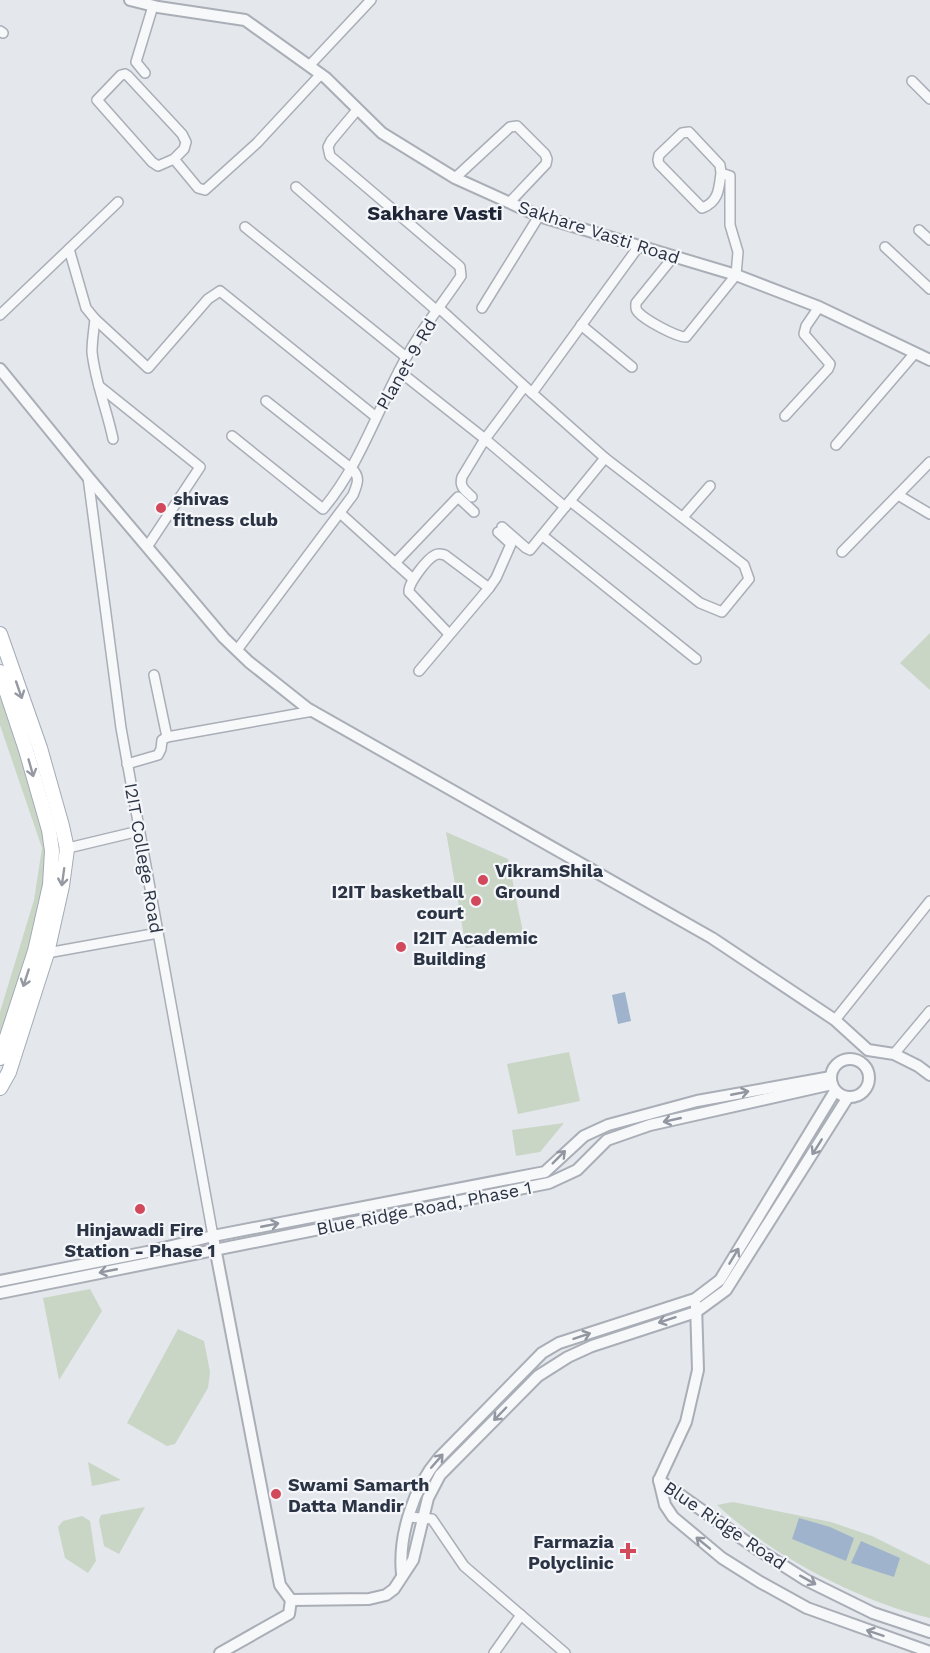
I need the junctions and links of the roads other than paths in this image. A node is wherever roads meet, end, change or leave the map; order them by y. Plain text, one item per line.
1 (129, 0) edge
2 (366, 2) edge
3 (153, 6) junction
4 (309, 66) junction
5 (146, 73) dead end
6 (321, 74) junction
7 (912, 81) dead end
8 (930, 99) edge
9 (357, 110) junction
10 (174, 159) junction
11 (721, 173) junction
12 (455, 178) junction
13 (296, 187) dead end
14 (118, 202) dead end
15 (510, 202) junction
16 (539, 216) junction
17 (245, 227) dead end
18 (919, 230) dead end
19 (930, 240) edge
20 (639, 246) junction
21 (885, 247) dead end
22 (69, 249) junction
23 (674, 256) junction
24 (736, 275) junction
25 (930, 289) edge
26 (819, 307) junction
27 (482, 308) dead end
28 (438, 310) junction
29 (0, 315) edge
30 (95, 319) junction
31 (581, 325) junction
32 (915, 353) junction
33 (406, 357) junction
34 (930, 360) edge
35 (632, 367) dead end
36 (0, 369) edge
37 (399, 371) junction
38 (99, 386) junction
39 (528, 390) junction
40 (266, 401) dead end
41 (785, 416) dead end
42 (376, 417) junction
43 (232, 436) dead end
44 (113, 439) dead end
45 (485, 440) junction
46 (836, 445) dead end
47 (605, 458) junction
48 (930, 462) edge
49 (352, 469) junction
50 (88, 477) junction
51 (710, 486) dead end
52 (338, 491) junction
53 (898, 495) junction
54 (472, 497) dead end
55 (347, 502) junction
56 (567, 504) junction
57 (474, 512) dead end
58 (340, 513) junction
59 (930, 514) edge
60 (682, 517) junction
61 (543, 536) junction
62 (147, 547) junction
63 (842, 552) dead end
64 (394, 562) junction
65 (413, 579) junction
66 (489, 588) junction
67 (0, 634) edge
68 (449, 634) junction
69 (237, 650) junction
70 (696, 659) dead end
71 (419, 671) dead end
72 (0, 672) edge
73 (154, 675) dead end
74 (313, 711) junction
75 (167, 737) junction
76 (127, 764) junction
77 (140, 831) junction
78 (67, 849) junction
79 (52, 851) junction
80 (930, 901) edge
81 (158, 933) junction
82 (40, 953) junction
83 (930, 1011) edge
84 (835, 1020) junction
85 (868, 1050) junction
86 (894, 1054) junction
87 (0, 1058) edge
88 (860, 1061) junction
89 (930, 1075) edge
90 (832, 1084) junction
91 (0, 1088) edge
92 (848, 1097) junction
93 (213, 1236) junction
94 (215, 1249) junction
95 (0, 1281) edge
96 (0, 1293) edge
97 (696, 1299) junction
98 (696, 1312) junction
99 (659, 1480) junction
100 (409, 1517) junction
101 (422, 1518) junction
102 (402, 1574) junction
103 (291, 1600) junction
104 (521, 1615) junction
105 (930, 1632) edge
106 (930, 1652) edge
107 (220, 1653) edge
108 (494, 1653) edge
109 (565, 1653) edge

1 - 3 street, Sakhare Vasti Road
2 - 4 street
3 - 4 street, Sakhare Vasti Road
3 - 5 street
4 - 6 street, Sakhare Vasti Road
6 - 9 street, Sakhare Vasti Road
6 - 10 street
7 - 8 street
9 - 12 street, Sakhare Vasti Road
9 - 28 street, Planet 9 Rd
10 - 10 street
11 - 11 street
11 - 24 street
12 - 15 street, Sakhare Vasti Road
12 - 15 street
13 - 28 street
14 - 22 street
15 - 16 street, Sakhare Vasti Road
16 - 20 street, Sakhare Vasti Road
16 - 27 street
17 - 33 street
18 - 19 street
20 - 23 street, Sakhare Vasti Road
20 - 31 street
21 - 25 street
22 - 29 street
22 - 30 street
23 - 24 street, Sakhare Vasti Road
23 - 24 street
24 - 26 street, Sakhare Vasti Road
26 - 32 street, Sakhare Vasti Road
26 - 41 street
28 - 33 street, Planet 9 Rd
28 - 39 street
30 - 38 street
30 - 42 street
31 - 35 street
31 - 39 street
32 - 34 street, Sakhare Vasti Road
32 - 46 street
33 - 37 street, Planet 9 Rd
36 - 50 street
37 - 42 street, Planet 9 Rd
37 - 45 street
38 - 44 street
38 - 62 street
39 - 45 street
39 - 47 street
40 - 49 street
42 - 49 street, Planet 9 Rd
43 - 52 street
45 - 54 street
45 - 56 street
47 - 56 street
47 - 60 street
48 - 53 street
49 - 52 street
49 - 55 street, Planet 9 Rd
50 - 62 street
50 - 76 street, I2IT College Road
51 - 60 street
52 - 55 street
53 - 59 street
53 - 63 street
55 - 58 street, Planet 9 Rd
56 - 60 street
56 - 61 street
57 - 64 street
58 - 64 street
58 - 69 street, Planet 9 Rd
61 - 66 street
61 - 70 street
62 - 69 street
64 - 65 street
65 - 66 street
65 - 68 street
66 - 68 street
67 -> 78 main road
68 - 71 street
69 - 74 street
72 -> 79 main road
73 - 75 street
74 - 75 street
74 - 84 street
75 - 76 street
76 - 77 street, I2IT College Road
77 - 78 street
77 - 81 street, I2IT College Road
78 - 79 street
78 -> 82 main road
79 - 82 main road
80 - 84 street
81 - 82 street
81 - 93 street, I2IT College Road
82 -> 87 main road
82 - 91 main road
83 - 86 street
84 - 85 street
85 - 86 street
85 - 88 street
86 - 89 street
88 - 90 street
88 - 92 street
90 - 92 street
93 -> 90 street, Blue Ridge Road, Phase 1
90 -> 94 street, Blue Ridge Road, Phase 1
97 -> 90 street
92 -> 98 street
93 - 94 street
93 - 95 street, Blue Ridge Road, Phase 1
94 -> 96 street, Blue Ridge Road, Phase 1
94 - 103 street
97 - 98 street
100 -> 97 street
98 - 99 street
98 -> 101 street
99 -> 105 street, Blue Ridge Road
106 -> 99 street, Blue Ridge Road
100 - 101 street
100 - 102 street
101 - 102 street
101 - 104 street
102 - 103 street
103 - 107 street
104 - 108 street
104 - 109 street

